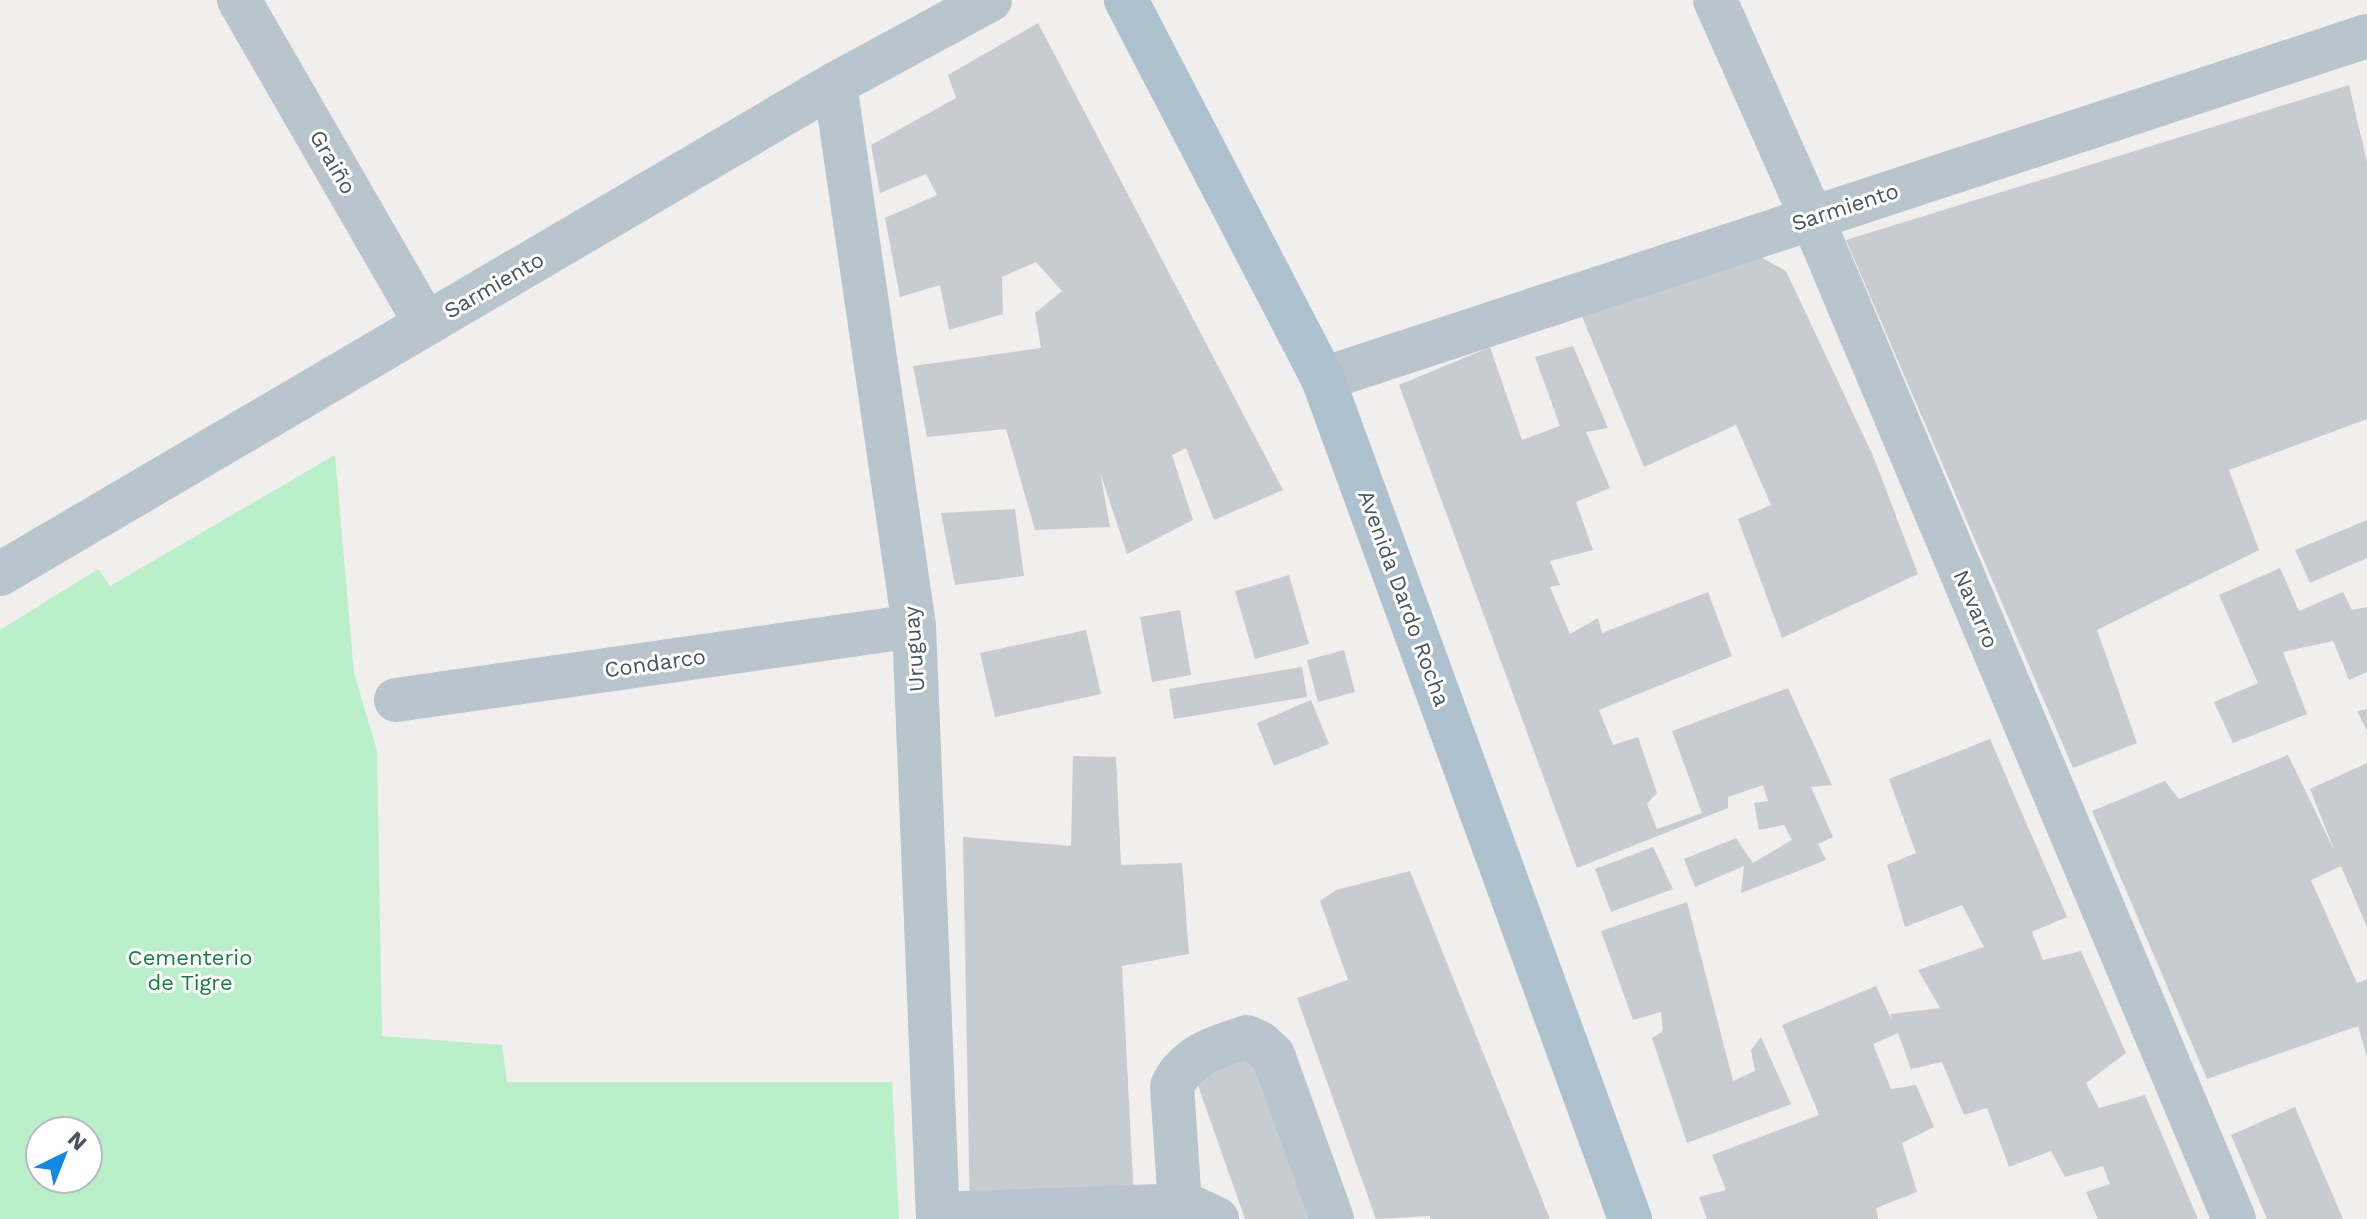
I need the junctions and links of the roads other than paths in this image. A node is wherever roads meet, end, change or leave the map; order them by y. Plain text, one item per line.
1 (239, 0) edge
2 (990, 0) edge
3 (1126, 0) edge
4 (1715, 0) edge
5 (2367, 36) edge
6 (835, 84) junction
7 (1812, 218) junction
8 (426, 324) junction
9 (1323, 379) junction
10 (0, 574) edge
11 (914, 626) junction
12 (396, 700) dead end
13 (1198, 1212) edge
14 (938, 1216) edge
15 (1332, 1219) edge
16 (1630, 1219) edge
17 (2234, 1219) edge

1 - 8 street, Graiño
2 - 6 street, Sarmiento
3 - 9 main road, Avenida Dardo Rocha
4 - 7 street, Navarro
5 - 7 street, Sarmiento
6 - 8 street, Sarmiento
6 - 11 street, Uruguay
7 - 9 street, Sarmiento
7 - 17 street, Navarro
8 - 10 street, Sarmiento
9 - 16 main road, Avenida Dardo Rocha
11 - 12 street, Condarco
11 - 14 street, Uruguay
13 - 14 street
13 - 15 street

